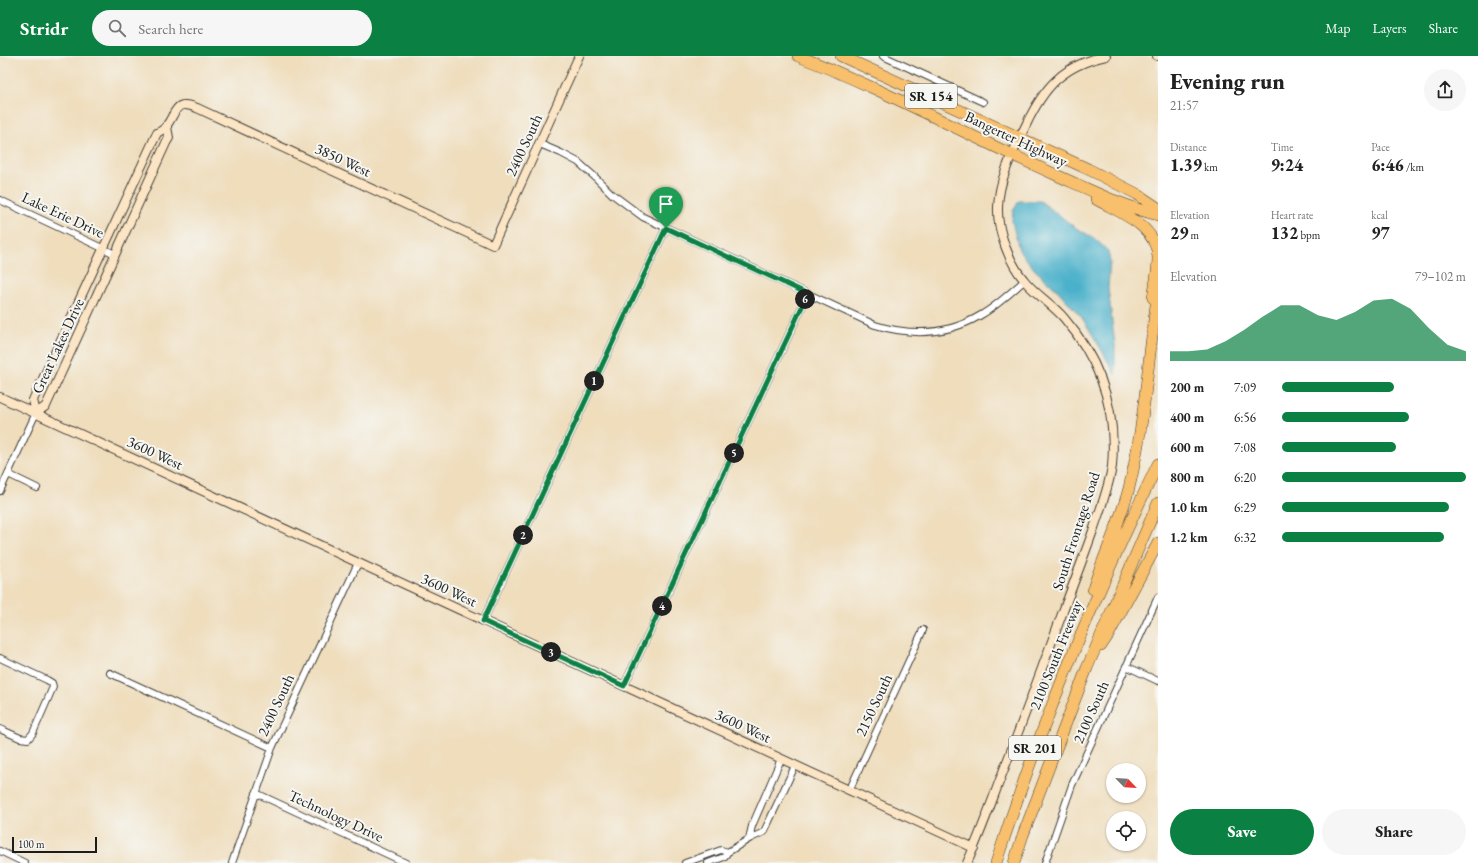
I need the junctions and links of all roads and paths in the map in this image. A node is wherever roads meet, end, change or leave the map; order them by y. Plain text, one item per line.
1 (579, 56) edge
2 (798, 56) edge
3 (841, 56) edge
4 (883, 56) edge
5 (1100, 57) edge
6 (983, 102) dead end
7 (181, 105) joint
8 (167, 127) junction
9 (1020, 138) junction
10 (540, 144) junction
11 (1012, 155) junction
12 (1034, 165) junction
13 (1145, 199) junction
14 (0, 200) edge
15 (1158, 202) edge
16 (1158, 208) edge
17 (1158, 215) edge
18 (666, 228) junction
19 (493, 245) joint
20 (104, 248) junction
21 (116, 254) junction
22 (1024, 281) junction
23 (1158, 291) edge
24 (808, 294) junction
25 (1152, 329) junction
26 (0, 397) edge
27 (36, 413) junction
28 (1158, 464) edge
29 (8, 474) junction
30 (36, 488) dead end
31 (0, 491) edge
32 (1158, 503) edge
33 (1158, 543) edge
34 (358, 563) junction
35 (1158, 597) edge
36 (483, 621) junction
37 (923, 630) dead end
38 (1079, 635) junction
39 (0, 658) edge
40 (1126, 666) junction
41 (1087, 668) junction
42 (110, 673) dead end
43 (1158, 681) edge
44 (624, 686) junction
45 (0, 729) edge
46 (272, 748) junction
47 (782, 759) junction
48 (795, 766) junction
49 (849, 791) junction
50 (256, 793) junction
51 (749, 839) junction
52 (974, 848) junction
53 (0, 851) edge
54 (728, 852) junction
55 (25, 863) edge
56 (232, 863) edge
57 (406, 863) edge
58 (685, 863) edge
59 (708, 863) edge
60 (967, 863) edge
61 (996, 863) edge
62 (1014, 863) edge
63 (1045, 863) edge

1 - 10 street, 2400 South
2 - 11 highway, Bangerter Highway / SR 154
3 - 9 highway, Bangerter Highway / SR 154
4 - 6 street
5 - 9 street, South Frontage Road
7 - 8 street, Great Lakes Drive
7 - 19 street, 3850 West
8 - 20 street, Great Lakes Drive
8 - 21 street, Great Lakes Drive
9 - 11 street, South Frontage Road
9 - 13 highway, Bangerter Highway / SR 154
10 - 18 street
10 - 19 street, 2400 South
11 - 12 highway, Bangerter Highway / SR 154
11 - 22 street, South Frontage Road
12 - 17 highway, Bangerter Highway / SR 154
12 - 25 highway
13 - 15 highway
13 - 16 highway, Bangerter Highway / SR 154
14 - 20 street, Lake Erie Drive
18 - 24 street
18 - 36 street
20 - 21 street, Lake Erie Drive
20 - 27 street, Great Lakes Drive
21 - 27 street, Great Lakes Drive
22 - 24 street
22 - 52 street, South Frontage Road
23 - 25 highway
24 - 44 street
25 - 38 highway
26 - 27 street, 3600 West
27 - 29 street
27 - 34 street, 3600 West
28 - 38 highway, 2100 South Freeway / SR 201
29 - 30 street
29 - 31 street
32 - 41 highway, SR 201
33 - 41 highway
34 - 36 street, 3600 West
34 - 46 street, 2400 South
35 - 40 street, 2100 South
36 - 44 street, 3600 West
37 - 49 street, 2150 South
38 - 61 highway, 2100 South Freeway / SR 201
39 - 45 street
40 - 43 street
40 - 63 street, 2100 South
41 - 62 highway, SR 201
42 - 46 street
44 - 47 street, 3600 West
46 - 50 street, 2400 South
47 - 48 street, 3600 West
47 - 51 street
48 - 49 street, 3600 West
48 - 51 street
49 - 52 street, 3600 West
50 - 56 street, 2400 South
50 - 57 street, Technology Drive
51 - 54 street
52 - 60 street, South Frontage Road
53 - 55 street
54 - 58 street
54 - 59 street

